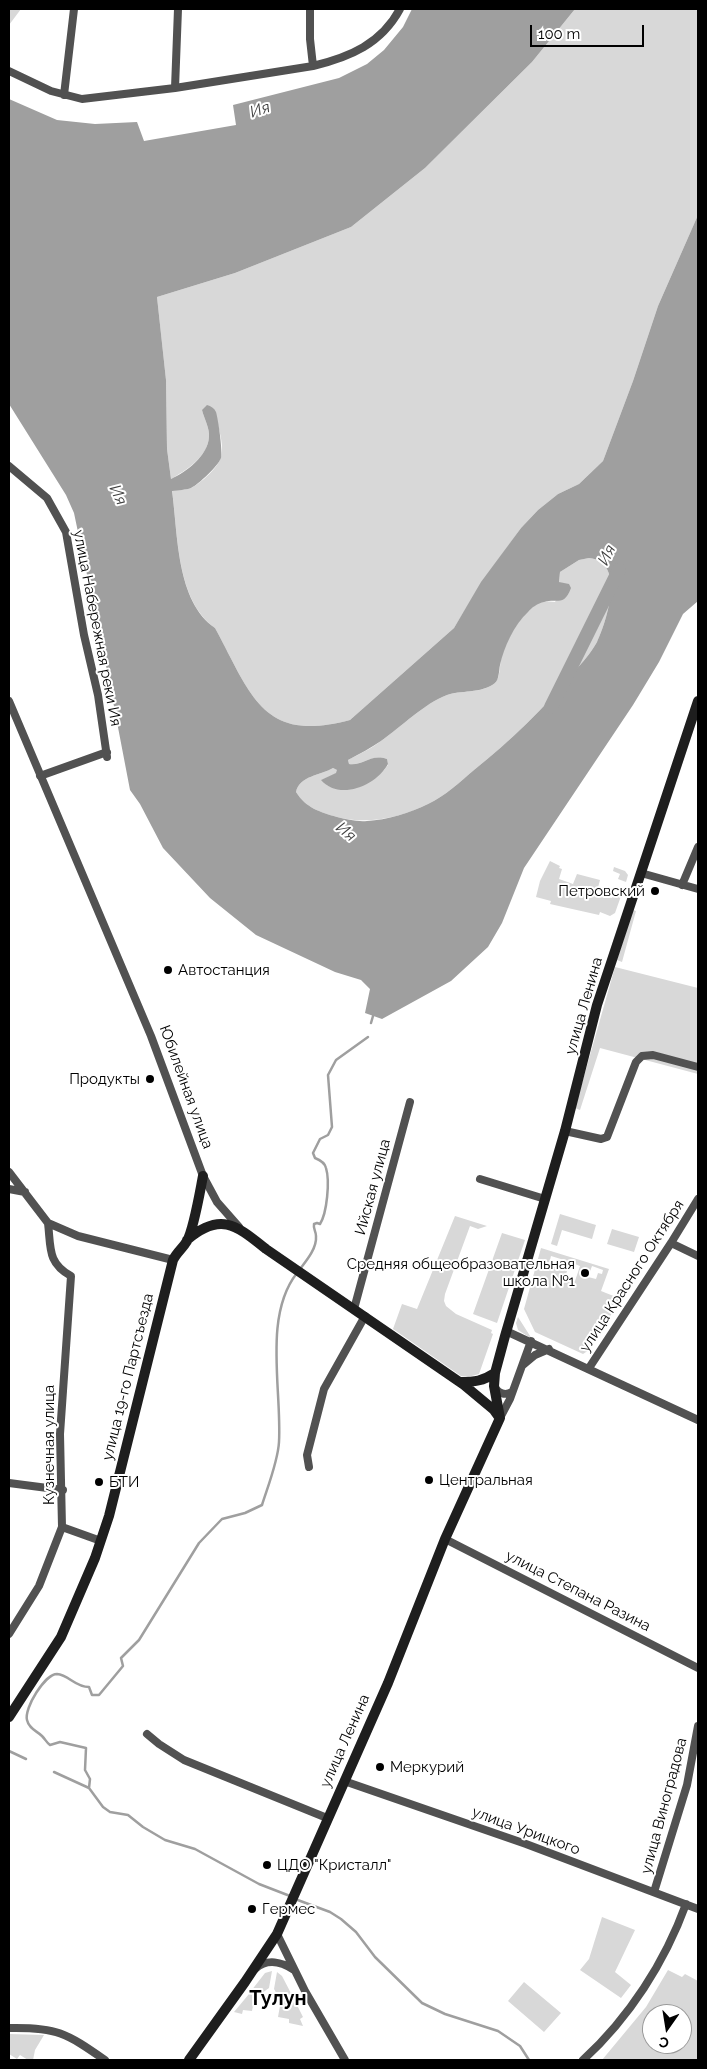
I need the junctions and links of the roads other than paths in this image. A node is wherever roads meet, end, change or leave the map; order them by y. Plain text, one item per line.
1 (74, 9) edge
2 (178, 9) edge
3 (310, 9) edge
4 (400, 9) edge
5 (313, 66) junction
6 (9, 71) edge
7 (175, 88) junction
8 (64, 95) junction
9 (9, 466) edge
10 (9, 701) edge
11 (698, 701) edge
12 (40, 776) junction
13 (698, 847) edge
14 (641, 873) junction
15 (682, 885) junction
16 (698, 889) edge
17 (698, 1067) edge
18 (410, 1102) dead end
19 (565, 1131) junction
20 (9, 1172) edge
21 (203, 1176) junction
22 (480, 1179) dead end
23 (9, 1189) edge
24 (25, 1192) junction
25 (698, 1198) edge
26 (545, 1199) junction
27 (48, 1223) junction
28 (243, 1230) junction
29 (187, 1240) junction
30 (671, 1243) junction
31 (698, 1256) edge
32 (173, 1260) junction
33 (354, 1309) junction
34 (365, 1316) junction
35 (508, 1327) junction
36 (531, 1341) junction
37 (549, 1349) junction
38 (522, 1366) junction
39 (589, 1368) junction
40 (494, 1373) junction
41 (461, 1382) junction
42 (494, 1386) junction
43 (512, 1392) junction
44 (500, 1418) junction
45 (698, 1420) edge
46 (309, 1467) dead end
47 (9, 1483) edge
48 (63, 1490) junction
49 (62, 1527) junction
50 (445, 1539) junction
51 (101, 1541) junction
52 (9, 1634) edge
53 (698, 1668) edge
54 (9, 1717) edge
55 (698, 1726) edge
56 (147, 1734) dead end
57 (344, 1781) junction
58 (327, 1818) junction
59 (654, 1892) junction
60 (686, 1904) junction
61 (698, 1908) edge
62 (277, 1934) junction
63 (252, 1972) junction
64 (296, 1972) junction
65 (9, 2028) edge
66 (105, 2060) edge
67 (188, 2060) edge
68 (345, 2060) edge
69 (584, 2060) edge

1 - 8 street
2 - 7 street
3 - 5 street
4 - 5 street
5 - 7 street
6 - 8 street
7 - 8 street
9 - 12 street, улица Набережная реки Ия
10 - 12 street, Юбилейная улица
11 - 14 main road, улица Ленина
12 - 21 street, Юбилейная улица
13 - 15 street
14 - 15 street
14 - 19 main road, улица Ленина
15 - 16 street
17 - 19 street
18 - 33 street, Ийская улица
19 - 26 main road, улица Ленина
20 - 24 street
21 - 28 street, Юбилейная улица
21 - 29 main road, улица 19-го Партсъезда
22 - 26 street
23 - 24 street
24 - 27 street
25 - 30 street, улица Красного Октября
26 - 35 main road, улица Ленина
27 - 32 street
27 - 48 street, Кузнечная улица
28 - 29 main road
28 - 33 main road, Юбилейная улица
29 - 32 main road, улица 19-го Партсъезда
30 - 31 street
30 - 39 street, улица Красного Октября
32 - 51 main road, улица 19-го Партсъезда
33 - 34 main road, Юбилейная улица
34 - 41 main road, Юбилейная улица
34 - 46 street
35 - 36 street
35 - 40 main road, улица Ленина
36 - 37 street
36 - 38 street
37 - 38 street
37 - 39 street
38 - 43 street
39 - 45 street
40 - 41 main road
40 - 42 main road, улица Ленина
41 - 44 main road, Юбилейная улица
42 - 43 street
42 - 44 main road, улица Ленина
43 - 44 street
44 - 50 main road, улица Ленина
47 - 48 street
48 - 49 street, Кузнечная улица
49 - 51 street
49 - 52 street, Кузнечная улица
50 - 53 street, улица Степана Разина
50 - 57 main road, улица Ленина
51 - 54 main road, улица 19-го Партсъезда
55 - 59 street, улица Виноградова
56 - 58 street
57 - 58 main road, улица Ленина
57 - 59 street, улица Урицкого
58 - 62 main road, улица Ленина
59 - 60 street, улица Урицкого
60 - 61 street, улица Урицкого
60 - 69 street
62 - 63 main road, улица Ленина
62 - 64 street
63 - 64 street
63 - 67 main road, улица Ленина
64 - 68 street
65 - 66 street

